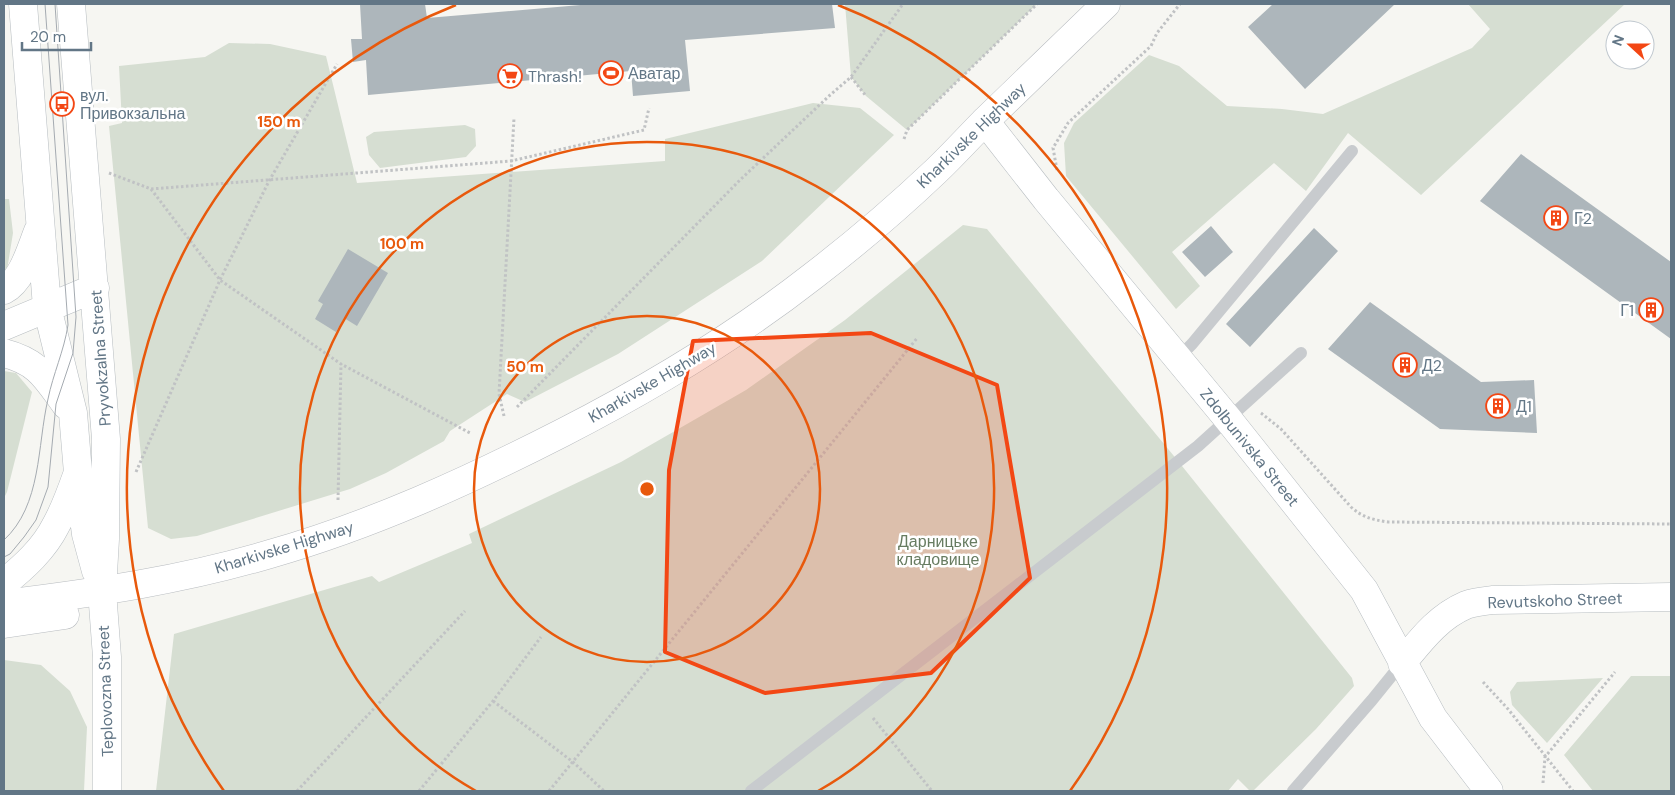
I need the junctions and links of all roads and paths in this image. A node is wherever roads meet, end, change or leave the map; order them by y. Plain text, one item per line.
1 (23, 4) edge
2 (71, 4) edge
3 (903, 4) edge
4 (1037, 4) edge
5 (1106, 4) edge
6 (1180, 4) edge
7 (337, 64) dead end
8 (851, 77) junction
9 (866, 96) dead end
10 (649, 108) dead end
11 (514, 118) dead end
12 (985, 121) junction
13 (904, 140) dead end
14 (1053, 148) dead end
15 (1352, 151) dead end
16 (511, 162) junction
17 (106, 172) dead end
18 (269, 181) junction
19 (151, 189) junction
20 (41, 225) junction
21 (220, 280) junction
22 (95, 288) junction
23 (4, 290) edge
24 (47, 307) junction
25 (4, 326) edge
26 (918, 338) dead end
27 (4, 353) edge
28 (1301, 353) dead end
29 (1178, 358) junction
30 (341, 364) junction
31 (517, 407) dead end
32 (72, 413) junction
33 (504, 416) dead end
34 (1228, 419) junction
35 (470, 434) dead end
36 (136, 472) dead end
37 (78, 473) junction
38 (338, 500) dead end
39 (1388, 522) dead end
40 (1671, 524) edge
41 (4, 583) edge
42 (102, 592) junction
43 (1671, 597) edge
44 (4, 604) edge
45 (466, 611) dead end
46 (4, 624) edge
47 (541, 637) dead end
48 (1402, 662) junction
49 (1615, 672) dead end
50 (1482, 682) dead end
51 (493, 701) junction
52 (862, 705) junction
53 (1545, 757) junction
54 (573, 762) junction
55 (1543, 783) dead end
56 (107, 791) edge
57 (297, 791) edge
58 (419, 791) edge
59 (549, 791) edge
60 (604, 791) edge
61 (750, 791) edge
62 (932, 791) edge
63 (1293, 791) edge
64 (1489, 791) edge
65 (1573, 791) edge

1 - 20 main road, Pryvokzalna Street
2 - 22 main road, Pryvokzalna Street
3 - 8 path
4 - 13 path
5 - 12 main road, Kharkivske Highway
6 - 14 path
7 - 18 path
8 - 9 path
8 - 31 path
10 - 16 path
11 - 16 path
12 - 29 main road, Zdolbunivska Street
12 - 42 main road, Kharkivske Highway
15 - 29 lane
16 - 18 path
16 - 33 path
17 - 19 path
18 - 19 path
18 - 21 path
19 - 21 path
20 - 23 main road
20 - 24 main road, Pryvokzalna Street
21 - 30 path
21 - 36 path
22 - 24 main road
22 - 42 main road, Pryvokzalna Street
24 - 25 main road
24 - 32 main road, Pryvokzalna Street
26 - 54 path
27 - 32 main road
28 - 34 lane
29 - 34 main road, Zdolbunivska Street
30 - 35 path
30 - 38 path
32 - 37 main road, Pryvokzalna Street
34 - 48 main road, Zdolbunivska Street
34 - 52 lane
37 - 41 main road, Pryvokzalna Street
37 - 42 main road, Pryvokzalna Street
39 - 40 path
42 - 44 main road, Kharkivske Highway
42 - 46 main road, Kharkivske Highway
42 - 56 main road, Teplovozna Street
43 - 48 main road, Revutskoho Street
45 - 57 path
47 - 51 path
48 - 63 lane
48 - 64 main road, Zdolbunivska Street
49 - 53 path
50 - 53 path
51 - 54 path
51 - 58 path
52 - 61 lane
52 - 62 path
53 - 55 path
53 - 65 path
54 - 59 path
54 - 60 path

